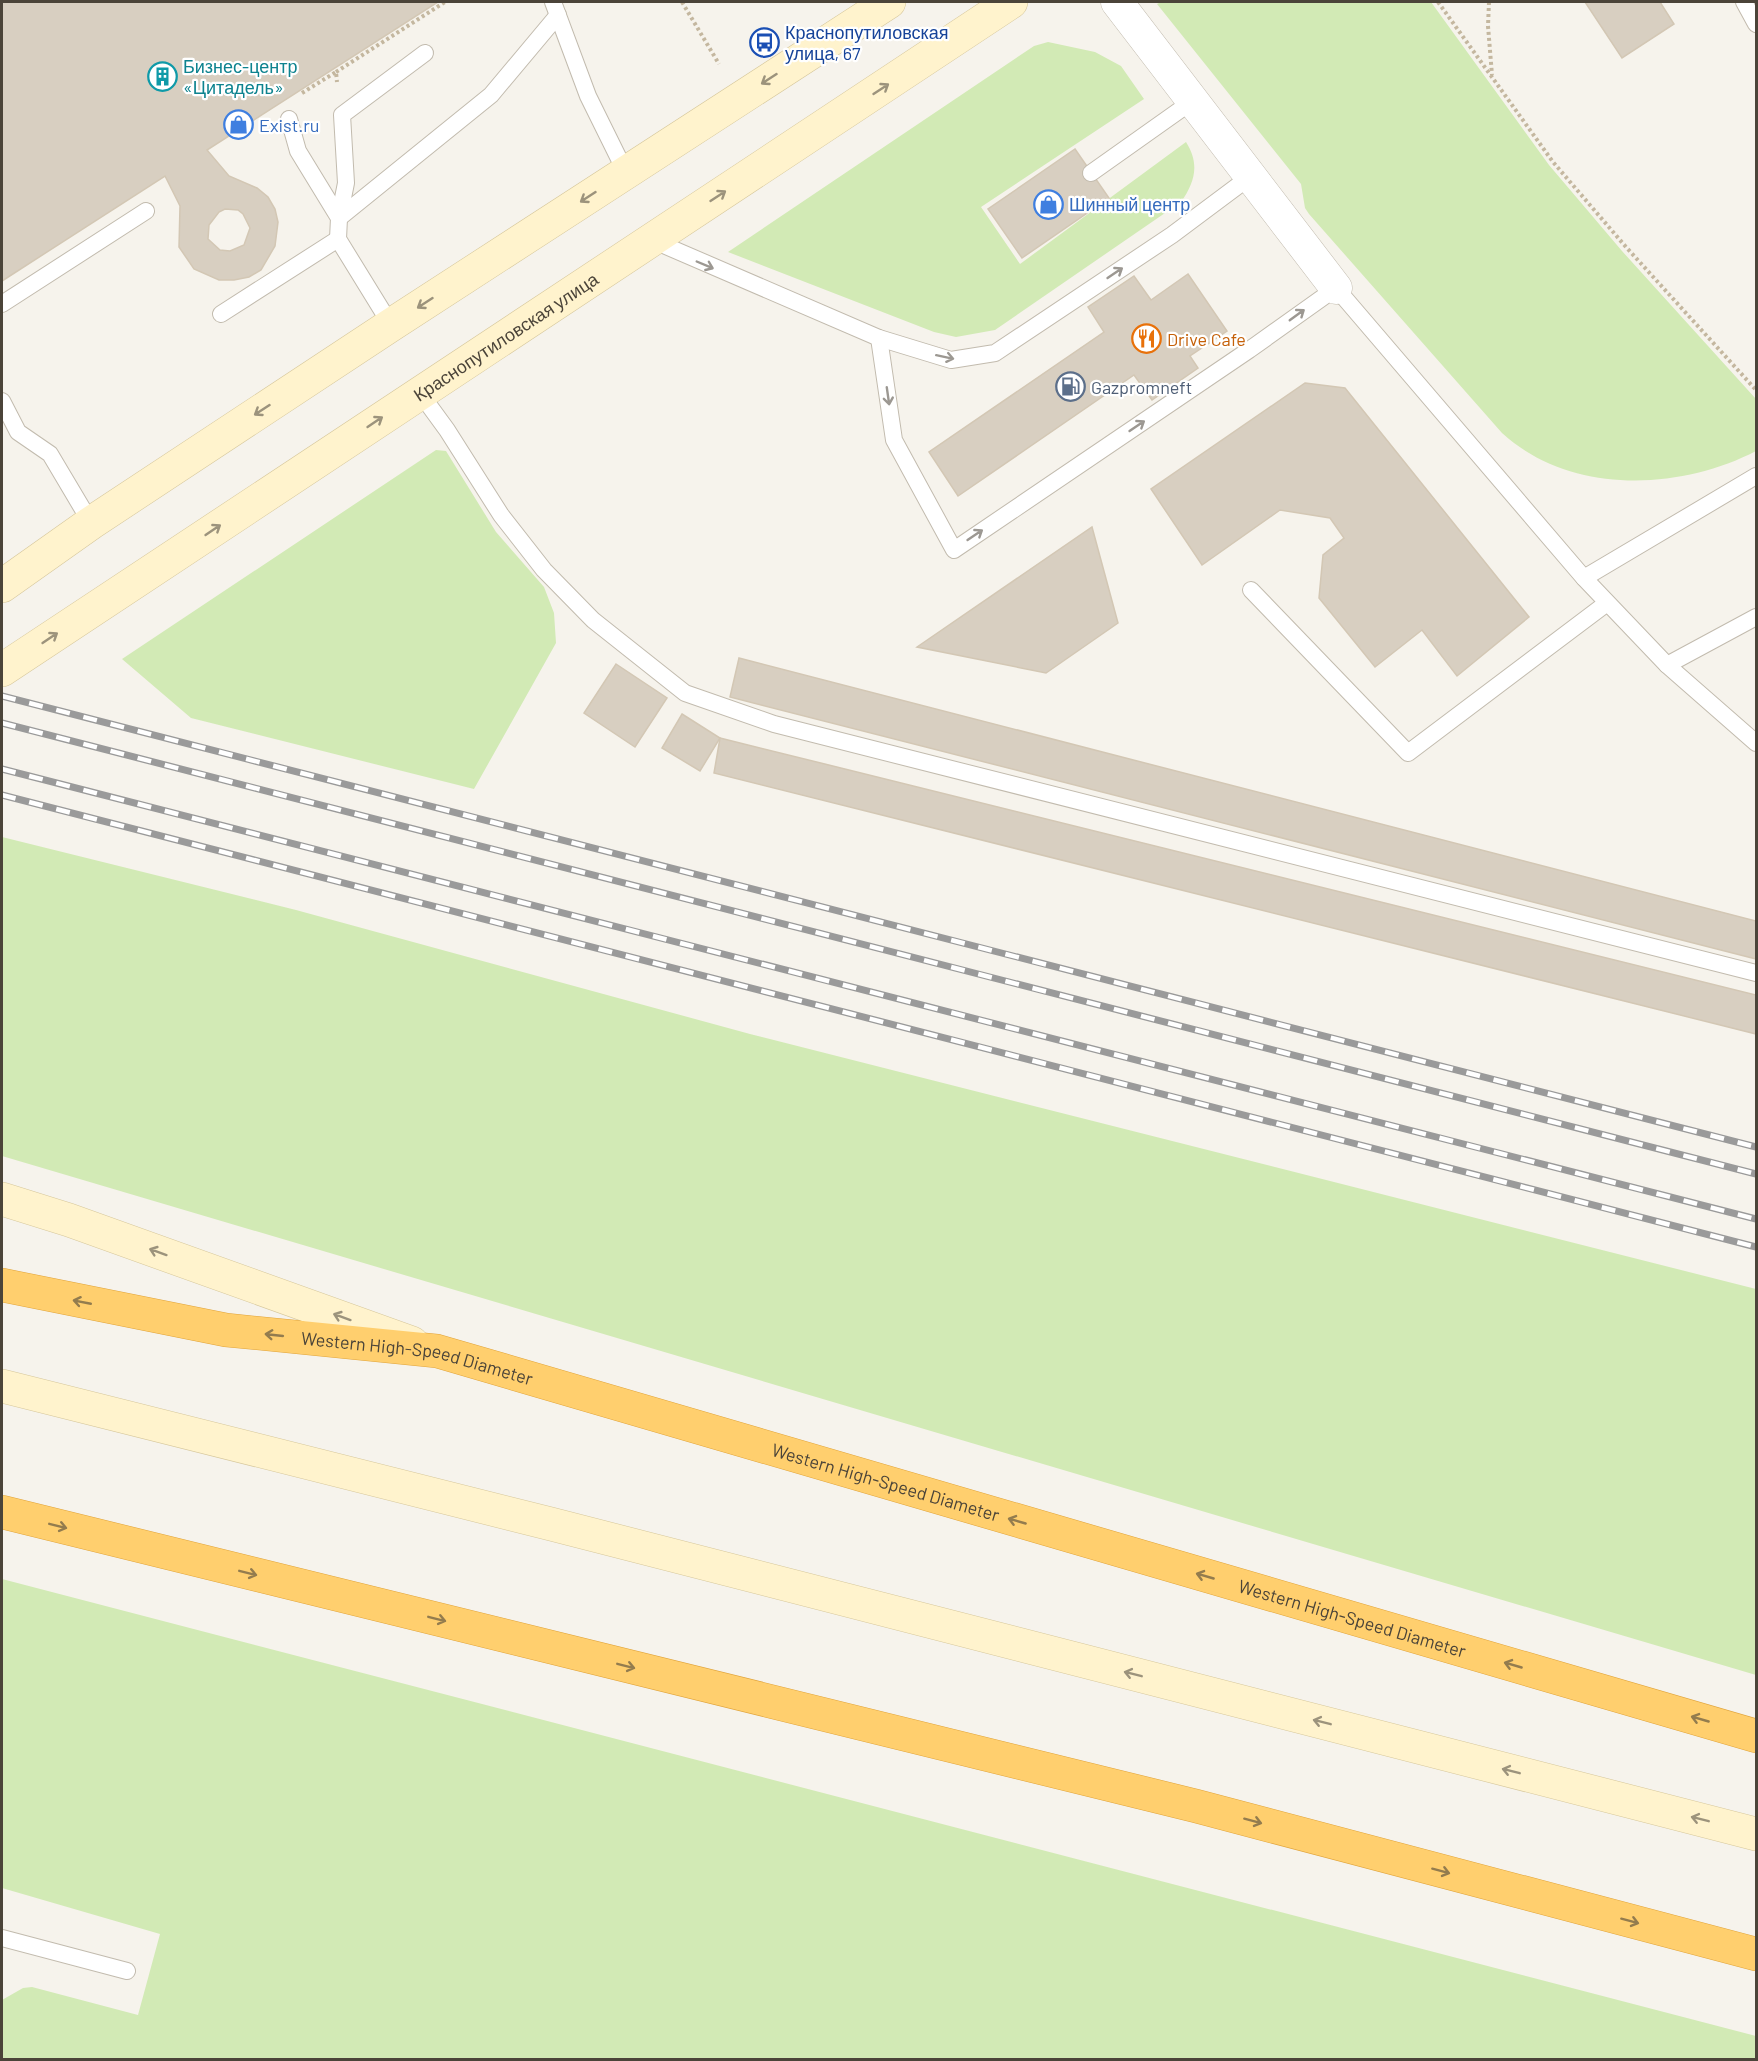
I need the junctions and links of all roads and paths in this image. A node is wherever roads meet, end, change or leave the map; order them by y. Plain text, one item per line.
1 (445, 2) edge
2 (682, 2) edge
3 (889, 2) edge
4 (1011, 2) edge
5 (1117, 2) edge
6 (1438, 2) edge
7 (1489, 2) edge
8 (1744, 2) edge
9 (556, 8) edge
10 (1756, 24) edge
11 (425, 54) dead end
12 (719, 64) dead end
13 (336, 72) dead end
14 (1492, 75) junction
15 (1194, 100) junction
16 (289, 119) dead end
17 (626, 173) junction
18 (1091, 173) dead end
19 (1251, 176) junction
20 (146, 211) dead end
21 (339, 218) junction
22 (338, 240) junction
23 (652, 240) junction
24 (1335, 288) junction
25 (2, 304) edge
26 (221, 314) dead end
27 (391, 325) junction
28 (879, 338) junction
29 (1756, 390) edge
30 (420, 393) junction
31 (2, 401) edge
32 (10, 431) edge
33 (1756, 476) edge
34 (91, 523) junction
35 (1584, 578) junction
36 (2, 586) edge
37 (1251, 590) dead end
38 (1607, 603) junction
39 (1756, 617) edge
40 (1667, 665) junction
41 (2, 670) edge
42 (1756, 742) edge
43 (1756, 973) edge
44 (2, 1200) edge
45 (2, 1285) edge
46 (437, 1351) junction
47 (7, 1388) edge
48 (2, 1512) edge
49 (1756, 1736) edge
50 (1756, 1833) edge
51 (2, 1938) edge
52 (1756, 1954) edge
53 (127, 1971) dead end

1 - 13 path
2 - 12 path
3 -> 17 main road
23 -> 4 main road, Краснопутиловская улица
5 - 15 street
6 - 14 path
7 - 14 path
8 - 10 lane
9 - 17 lane
9 - 21 lane
11 - 21 lane
14 - 29 path
15 - 18 lane
15 - 19 street
16 - 21 lane
17 -> 27 main road
19 - 24 street
28 -> 19 lane
20 - 25 lane
21 - 22 lane
22 - 26 lane
22 - 27 lane
23 -> 28 lane
23 - 30 main road, Краснопутиловская улица
28 -> 24 lane
24 - 35 lane
27 -> 34 main road
41 -> 30 main road, Краснопутиловская улица
30 - 43 lane
31 - 32 lane
32 - 34 lane
33 - 35 lane
34 - 36 main road
35 - 38 lane
37 - 38 lane
38 - 40 lane
39 - 40 lane
40 - 42 lane
46 -> 44 main road
46 -> 45 highway, Western High-Speed Diameter
49 -> 46 highway, Western High-Speed Diameter
50 -> 47 main road
48 -> 52 highway
51 - 53 lane

